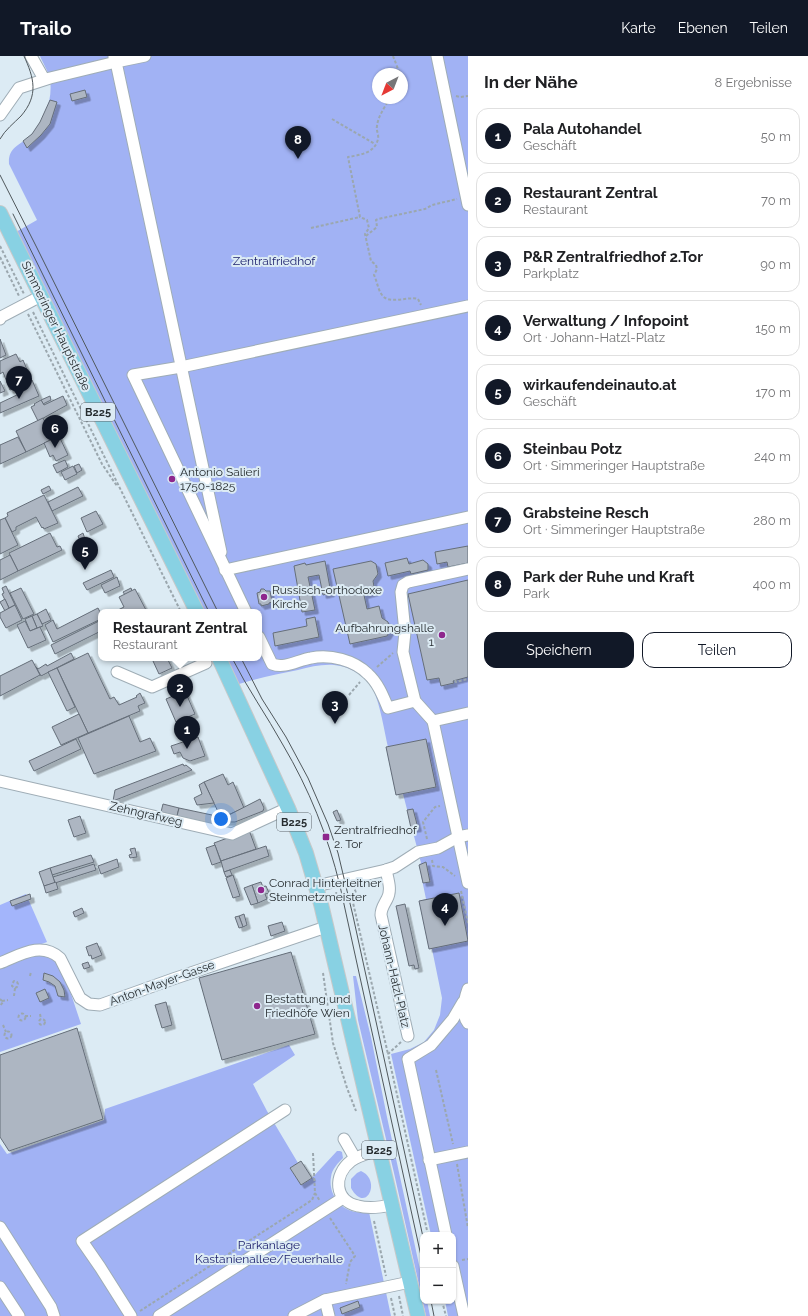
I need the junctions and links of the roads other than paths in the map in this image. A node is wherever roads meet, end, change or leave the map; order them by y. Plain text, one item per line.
1 (31, 56) edge
2 (145, 56) edge
3 (437, 56) edge
4 (115, 59) edge
5 (44, 80) junction
6 (0, 115) edge
7 (468, 205) edge
8 (0, 213) edge
9 (41, 296) junction
10 (468, 306) edge
11 (0, 319) edge
12 (181, 367) junction
13 (468, 518) edge
14 (468, 569) edge
15 (225, 570) junction
16 (196, 609) edge
17 (244, 609) edge
18 (262, 643) edge
19 (220, 661) edge
20 (206, 662) dead end
21 (117, 672) dead end
22 (415, 701) junction
23 (468, 713) edge
24 (433, 721) junction
25 (0, 781) edge
26 (288, 808) junction
27 (463, 836) edge
28 (386, 870) junction
29 (462, 884) edge
30 (316, 886) junction
31 (326, 927) junction
32 (0, 963) edge
33 (468, 989) edge
34 (463, 1002) junction
35 (468, 1023) edge
36 (408, 1036) road end
37 (285, 1110) dead end
38 (344, 1139) dead end
39 (380, 1150) junction
40 (468, 1152) edge
41 (355, 1158) junction
42 (429, 1160) junction
43 (343, 1198) junction
44 (392, 1205) junction
45 (0, 1227) edge
46 (445, 1232) edge
47 (453, 1268) edge
48 (410, 1282) junction
49 (0, 1287) edge
50 (325, 1300) junction
51 (135, 1314) edge
52 (19, 1316) edge
53 (54, 1316) edge
54 (159, 1316) edge
55 (294, 1316) edge
56 (329, 1316) edge
57 (418, 1316) edge
58 (464, 1316) edge

1 - 5 street
2 - 4 street
3 - 7 street
4 - 5 street
4 - 12 street
5 - 6 street
8 - 9 main road, Simmeringer Hauptstraße / B225
9 - 11 street
9 - 16 main road, Simmeringer Hauptstraße / B225
10 - 12 street
12 - 15 street
12 - 15 street
13 - 15 street
14 - 22 street
15 - 17 street
18 - 22 street
19 - 26 main road, B225
20 - 21 street
22 - 24 street
23 - 24 street
24 - 27 street
25 - 26 street, Zehngrafweg
26 - 30 main road, B225
27 - 28 street
27 - 29 street
28 - 30 street
28 - 36 street, Johann-Hatzl-Platz
30 - 31 main road, B225
31 - 32 street, Anton-Mayer-Gasse
31 - 39 main road, B225
33 - 34 street
34 - 35 street
34 - 42 street
37 - 51 street
38 - 41 street
39 - 41 street
39 - 44 main road, B225
40 - 42 street
41 - 43 street
42 - 46 street
43 - 44 street
43 - 54 street
44 - 48 main road, B225
45 - 53 street
47 - 58 street
48 - 50 street
48 - 57 main road, B225
49 - 52 street
50 - 55 street
50 - 56 street

